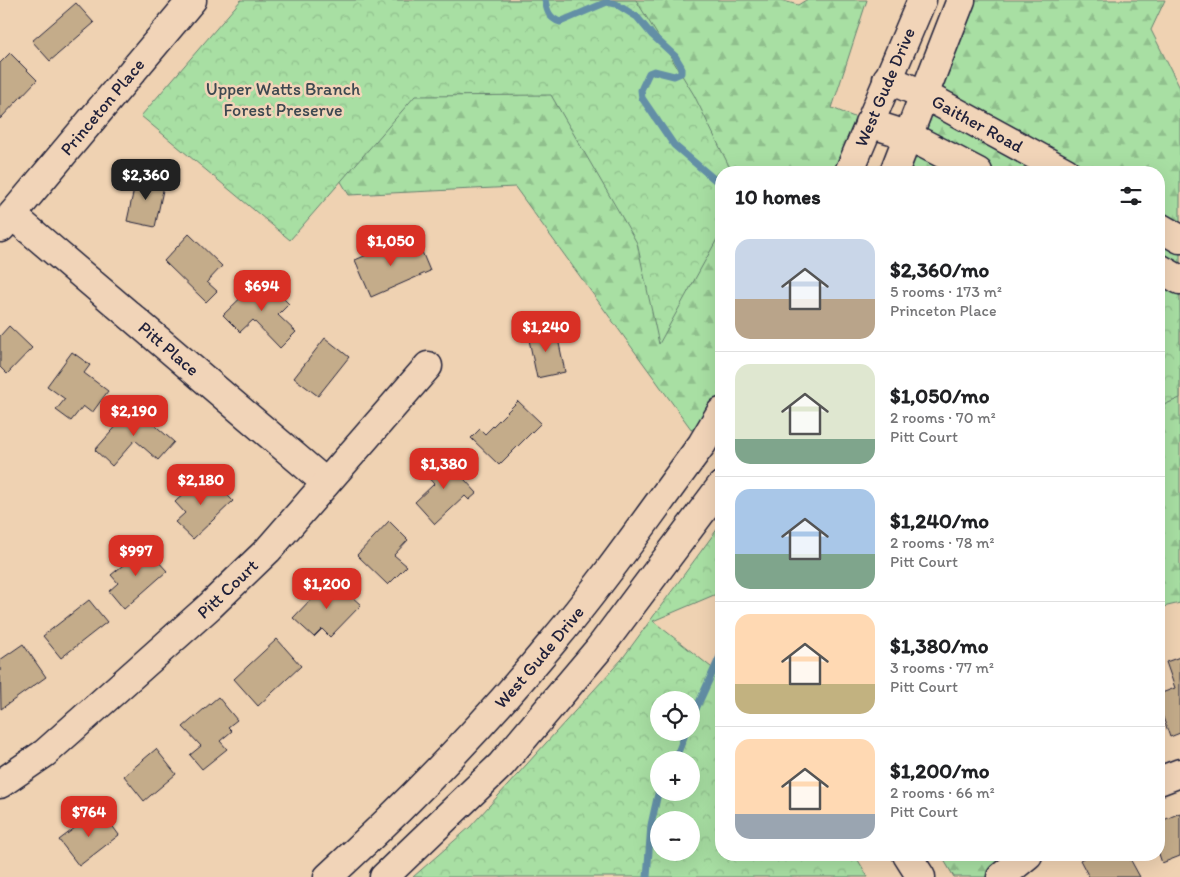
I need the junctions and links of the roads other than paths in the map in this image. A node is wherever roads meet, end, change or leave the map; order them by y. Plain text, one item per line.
1 (192, 0) edge
2 (922, 0) edge
3 (961, 0) edge
4 (887, 79) junction
5 (923, 94) junction
6 (869, 123) junction
7 (908, 135) junction
8 (851, 166) edge
9 (896, 166) edge
10 (967, 166) edge
11 (1055, 166) edge
12 (6, 222) edge
13 (1165, 230) edge
14 (1180, 239) edge
15 (1165, 271) edge
16 (1180, 280) edge
17 (428, 366) dead end
18 (715, 422) edge
19 (326, 483) junction
20 (715, 494) edge
21 (1180, 773) edge
22 (1165, 779) edge
23 (0, 784) edge
24 (911, 861) edge
25 (1021, 861) edge
26 (328, 877) edge
27 (384, 877) edge
28 (921, 877) edge
29 (1001, 877) edge

1 - 12 main road, Princeton Place
2 - 4 main road, West Gude Drive
3 - 5 main road
4 - 5 main road, Gaither Road
4 - 6 main road, West Gude Drive
5 - 7 main road
5 - 11 main road, Gaither Road
6 - 7 main road
6 - 8 main road, West Gude Drive
7 - 9 main road
7 - 10 main road
12 - 19 main road, Pitt Place
13 - 14 main road
15 - 16 main road
17 - 19 main road, Pitt Court
18 - 26 main road, West Gude Drive
19 - 23 main road, Pitt Court
20 - 27 main road
21 - 22 main road
24 - 28 main road
25 - 29 main road

